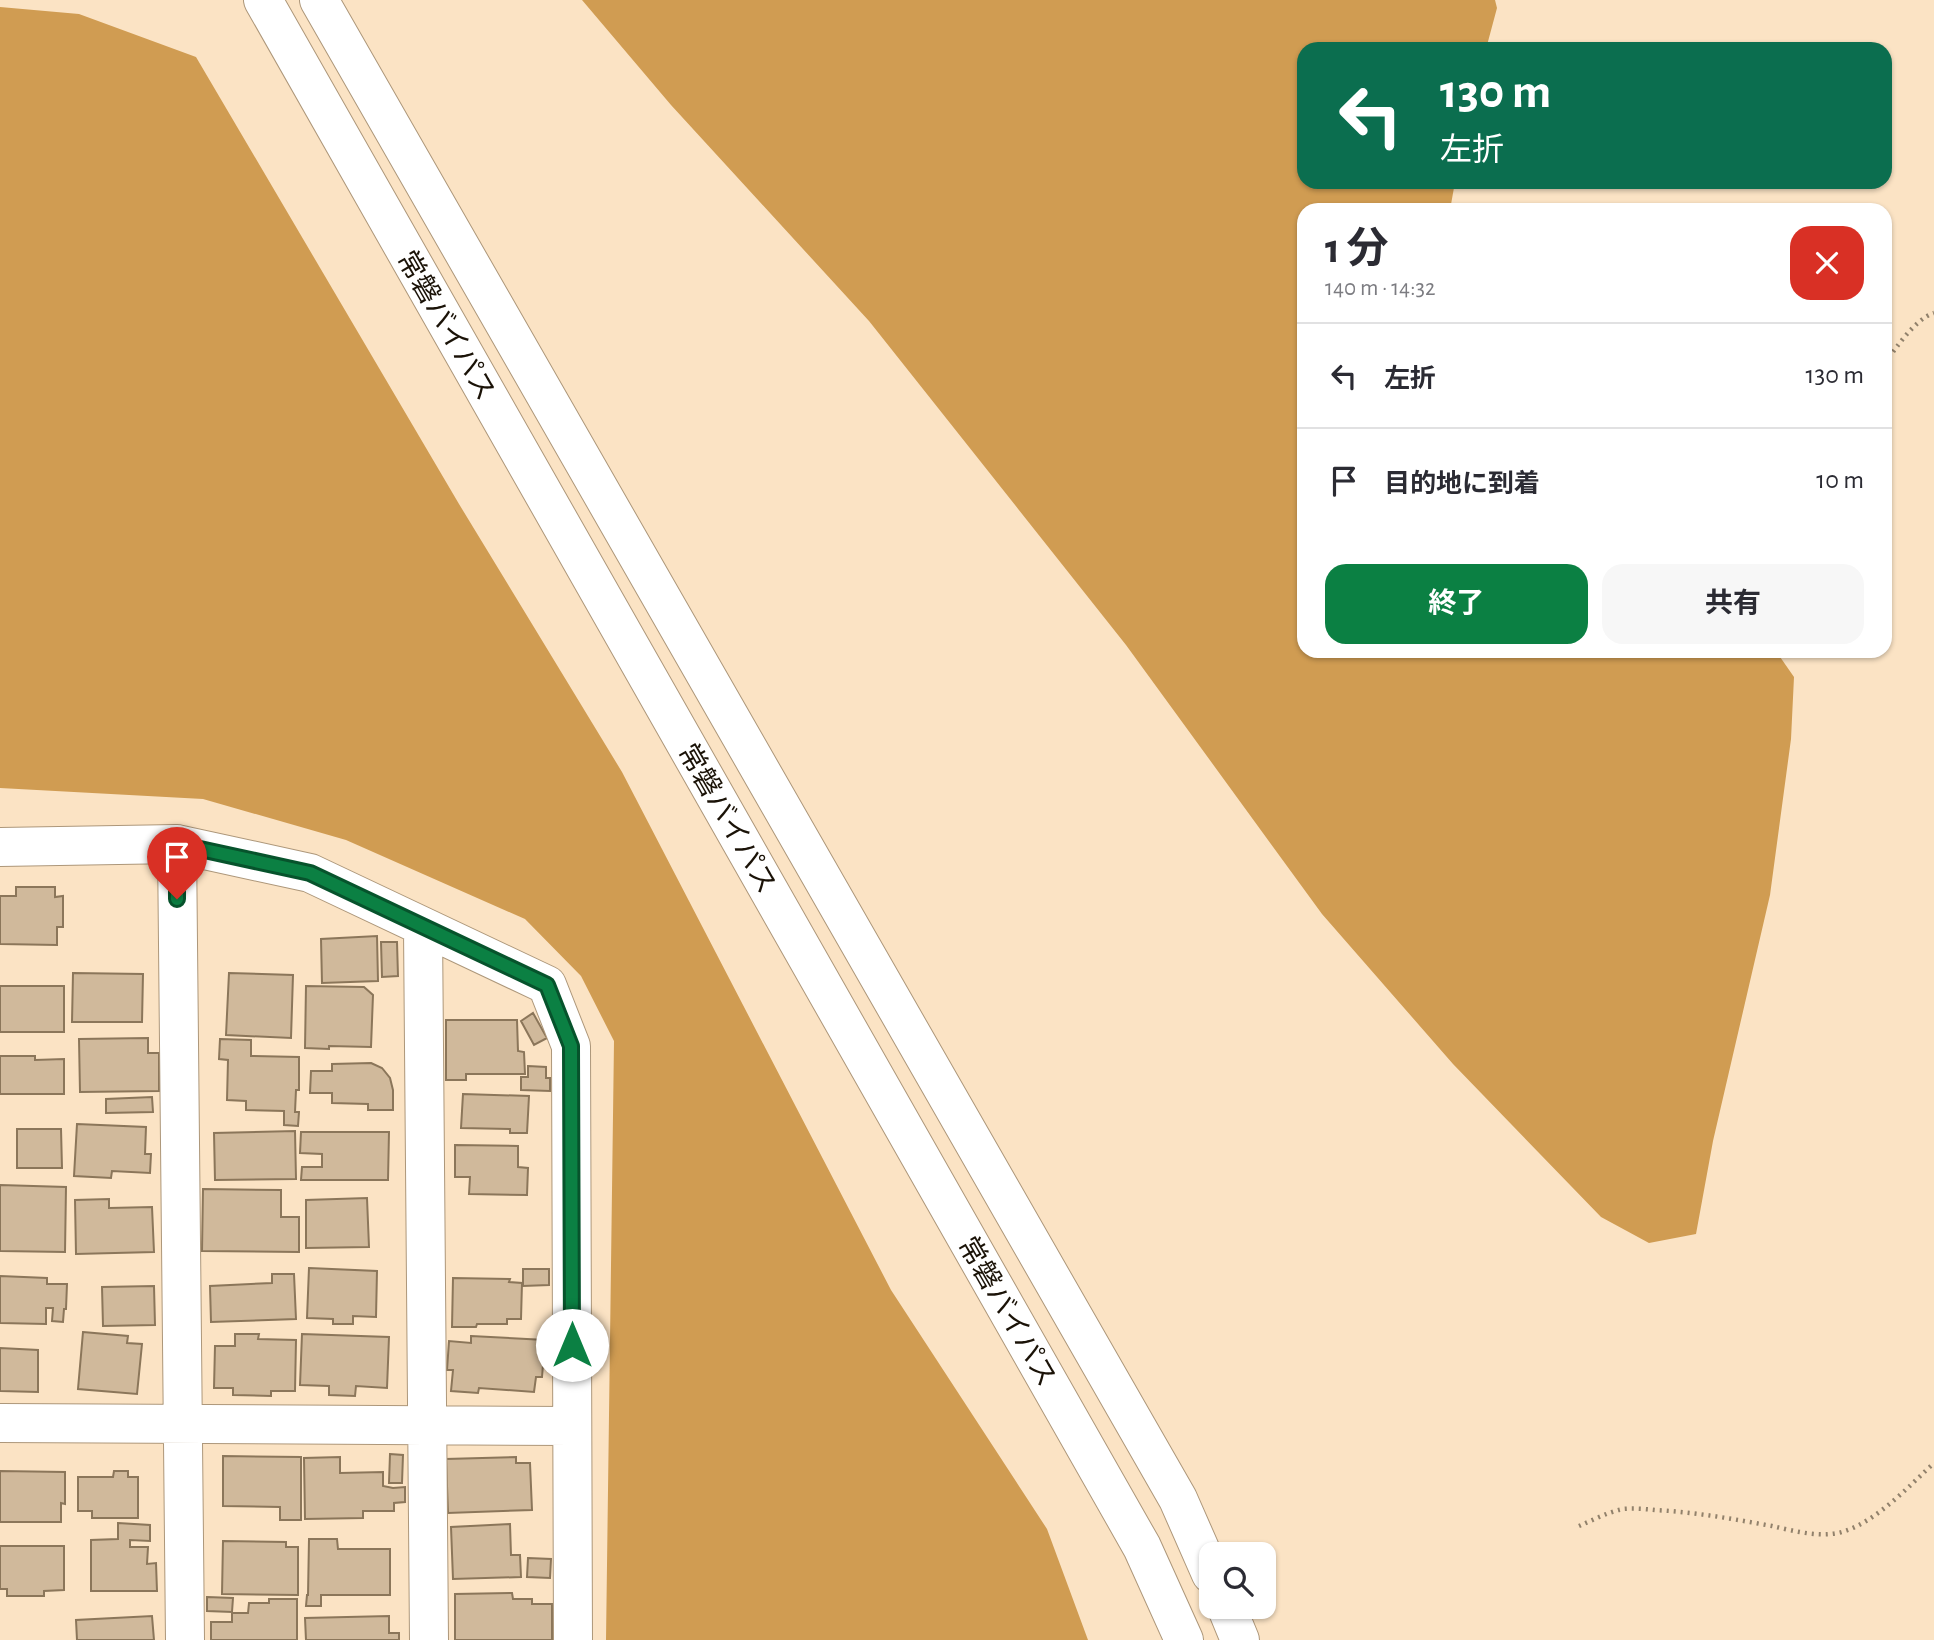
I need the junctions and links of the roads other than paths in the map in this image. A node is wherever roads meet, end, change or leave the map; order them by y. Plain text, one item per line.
1 (263, 0) edge
2 (319, 0) edge
3 (177, 844) junction
4 (0, 847) edge
5 (423, 928) junction
6 (0, 1423) edge
7 (183, 1424) junction
8 (427, 1425) junction
9 (572, 1426) junction
10 (1199, 1547) edge
11 (1231, 1619) edge
12 (185, 1640) edge
13 (429, 1640) edge
14 (573, 1640) edge
15 (1184, 1640) edge
16 (1240, 1640) edge

1 - 15 main road, 常磐バイパス
2 - 10 main road, 常磐バイパス
3 - 4 main road
3 - 5 main road
3 - 7 main road
5 - 8 main road
5 - 9 main road
6 - 7 main road
7 - 8 main road
7 - 12 main road
8 - 9 main road
8 - 13 main road
9 - 14 main road
11 - 16 main road

